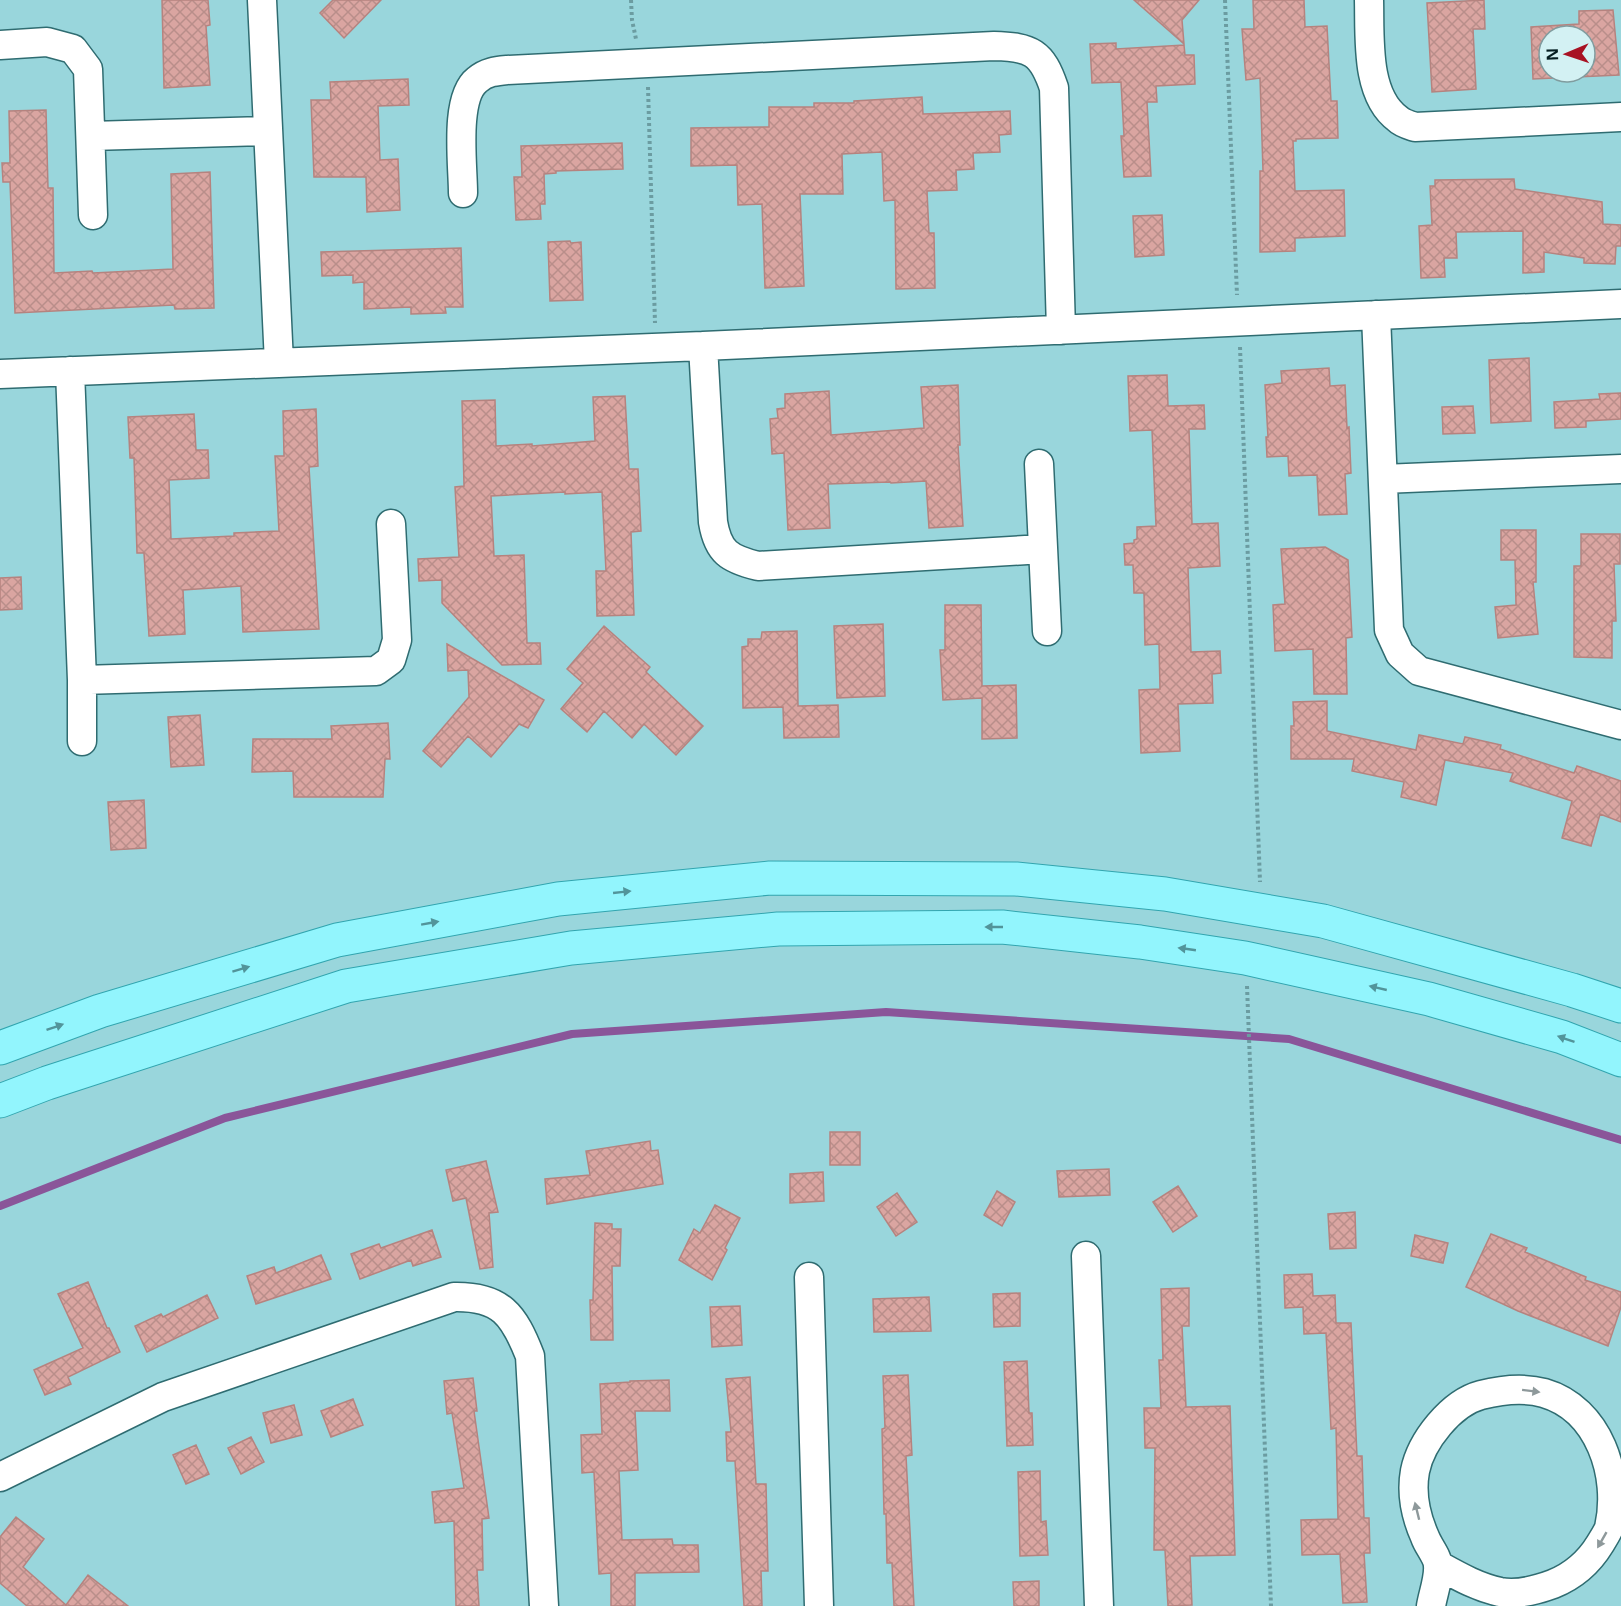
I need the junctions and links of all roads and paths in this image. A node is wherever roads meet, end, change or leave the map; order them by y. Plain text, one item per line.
1 (262, 0) edge
2 (631, 0) edge
3 (1225, 0) edge
4 (1369, 0) edge
5 (0, 45) edge
6 (642, 63) junction
7 (1621, 117) edge
8 (268, 131) junction
9 (91, 136) junction
10 (463, 193) dead end
11 (93, 215) dead end
12 (1621, 304) edge
13 (1376, 315) junction
14 (1239, 321) junction
15 (1061, 330) junction
16 (703, 346) junction
17 (656, 347) junction
18 (279, 363) junction
19 (70, 371) junction
20 (0, 374) edge
21 (1040, 464) dead end
22 (1621, 470) edge
23 (1383, 479) junction
24 (391, 524) dead end
25 (1043, 549) junction
26 (1047, 631) dead end
27 (82, 680) junction
28 (1621, 725) edge
29 (82, 741) dead end
30 (1261, 910) junction
31 (1245, 958) junction
32 (1621, 1006) edge
33 (0, 1048) edge
34 (1621, 1060) edge
35 (0, 1101) edge
36 (1086, 1256) dead end
37 (809, 1277) dead end
38 (0, 1477) edge
39 (1438, 1564) junction
40 (544, 1606) edge
41 (819, 1606) edge
42 (1099, 1606) edge
43 (1271, 1606) edge
44 (1431, 1606) edge

1 - 8 street
2 - 6 path
3 - 14 path
4 - 7 street
5 - 9 street
6 - 10 street
6 - 15 street
6 - 17 path
8 - 9 street
8 - 18 street
9 - 11 street
12 - 13 street
13 - 14 street
13 - 23 street
14 - 15 street
14 - 30 path
15 - 16 street
16 - 17 street
16 - 25 street
17 - 18 street
18 - 19 street
19 - 20 street
19 - 27 street
21 - 25 street
22 - 23 street
23 - 28 street
24 - 27 street
25 - 26 street
27 - 29 street
30 - 32 main road
33 -> 30 main road
34 -> 31 main road
31 -> 35 main road
31 - 43 path
36 - 42 street
37 - 41 street
38 - 40 street
39 -> 39 street
39 - 44 street

